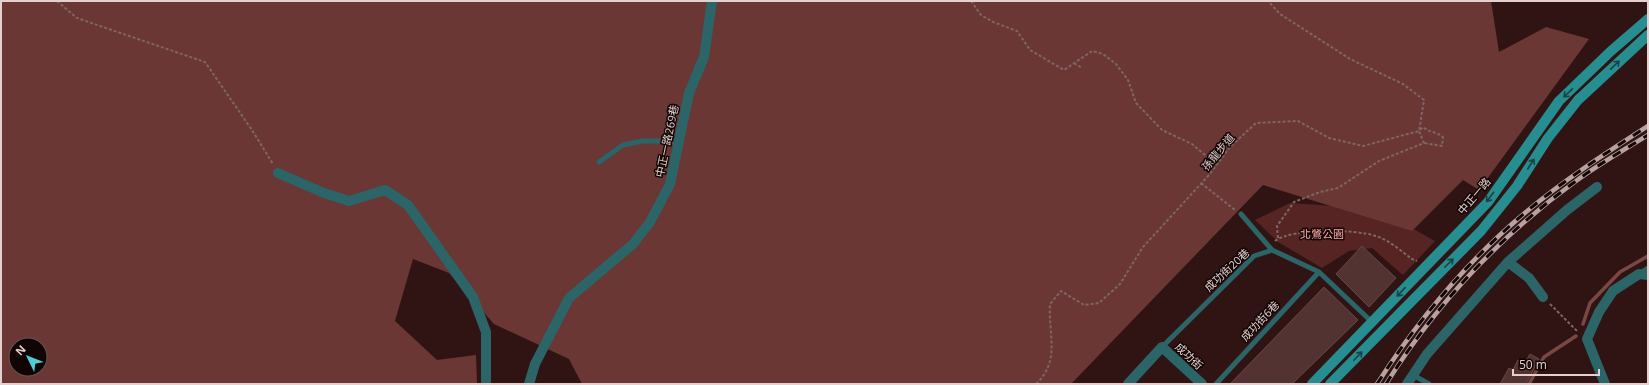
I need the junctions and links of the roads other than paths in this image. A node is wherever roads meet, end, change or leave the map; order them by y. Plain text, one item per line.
1 (712, 1) edge
2 (1648, 19) edge
3 (1648, 35) edge
4 (679, 141) junction
5 (599, 162) dead end
6 (278, 173) road end
7 (1597, 187) dead end
8 (1241, 214) road end
9 (1271, 248) junction
10 (1508, 262) junction
11 (1319, 272) junction
12 (1645, 273) edge
13 (1544, 297) road end
14 (1373, 322) junction
15 (1162, 347) junction
16 (1413, 375) junction
17 (486, 384) edge
18 (529, 384) edge
19 (1128, 384) edge
20 (1202, 384) edge
21 (1216, 384) edge
22 (1312, 384) edge
23 (1330, 384) edge
24 (1407, 384) edge
25 (1429, 384) edge
26 (1605, 384) edge

1 - 4 street, 中正一路269巷
2 -> 14 main road, 中正一路
23 -> 3 main road
4 - 5 lane
4 - 18 street, 中正一路269巷
6 - 17 street
7 - 10 street
8 - 9 lane
9 - 11 lane
9 - 15 lane, 成功街20巷
10 - 13 street
10 - 16 street
11 - 14 lane
11 - 21 lane, 成功街6巷
12 - 26 street
14 - 22 main road, 中正一路
15 - 19 street, 成功街
15 - 20 street, 成功街
16 - 24 street
16 - 25 lane

